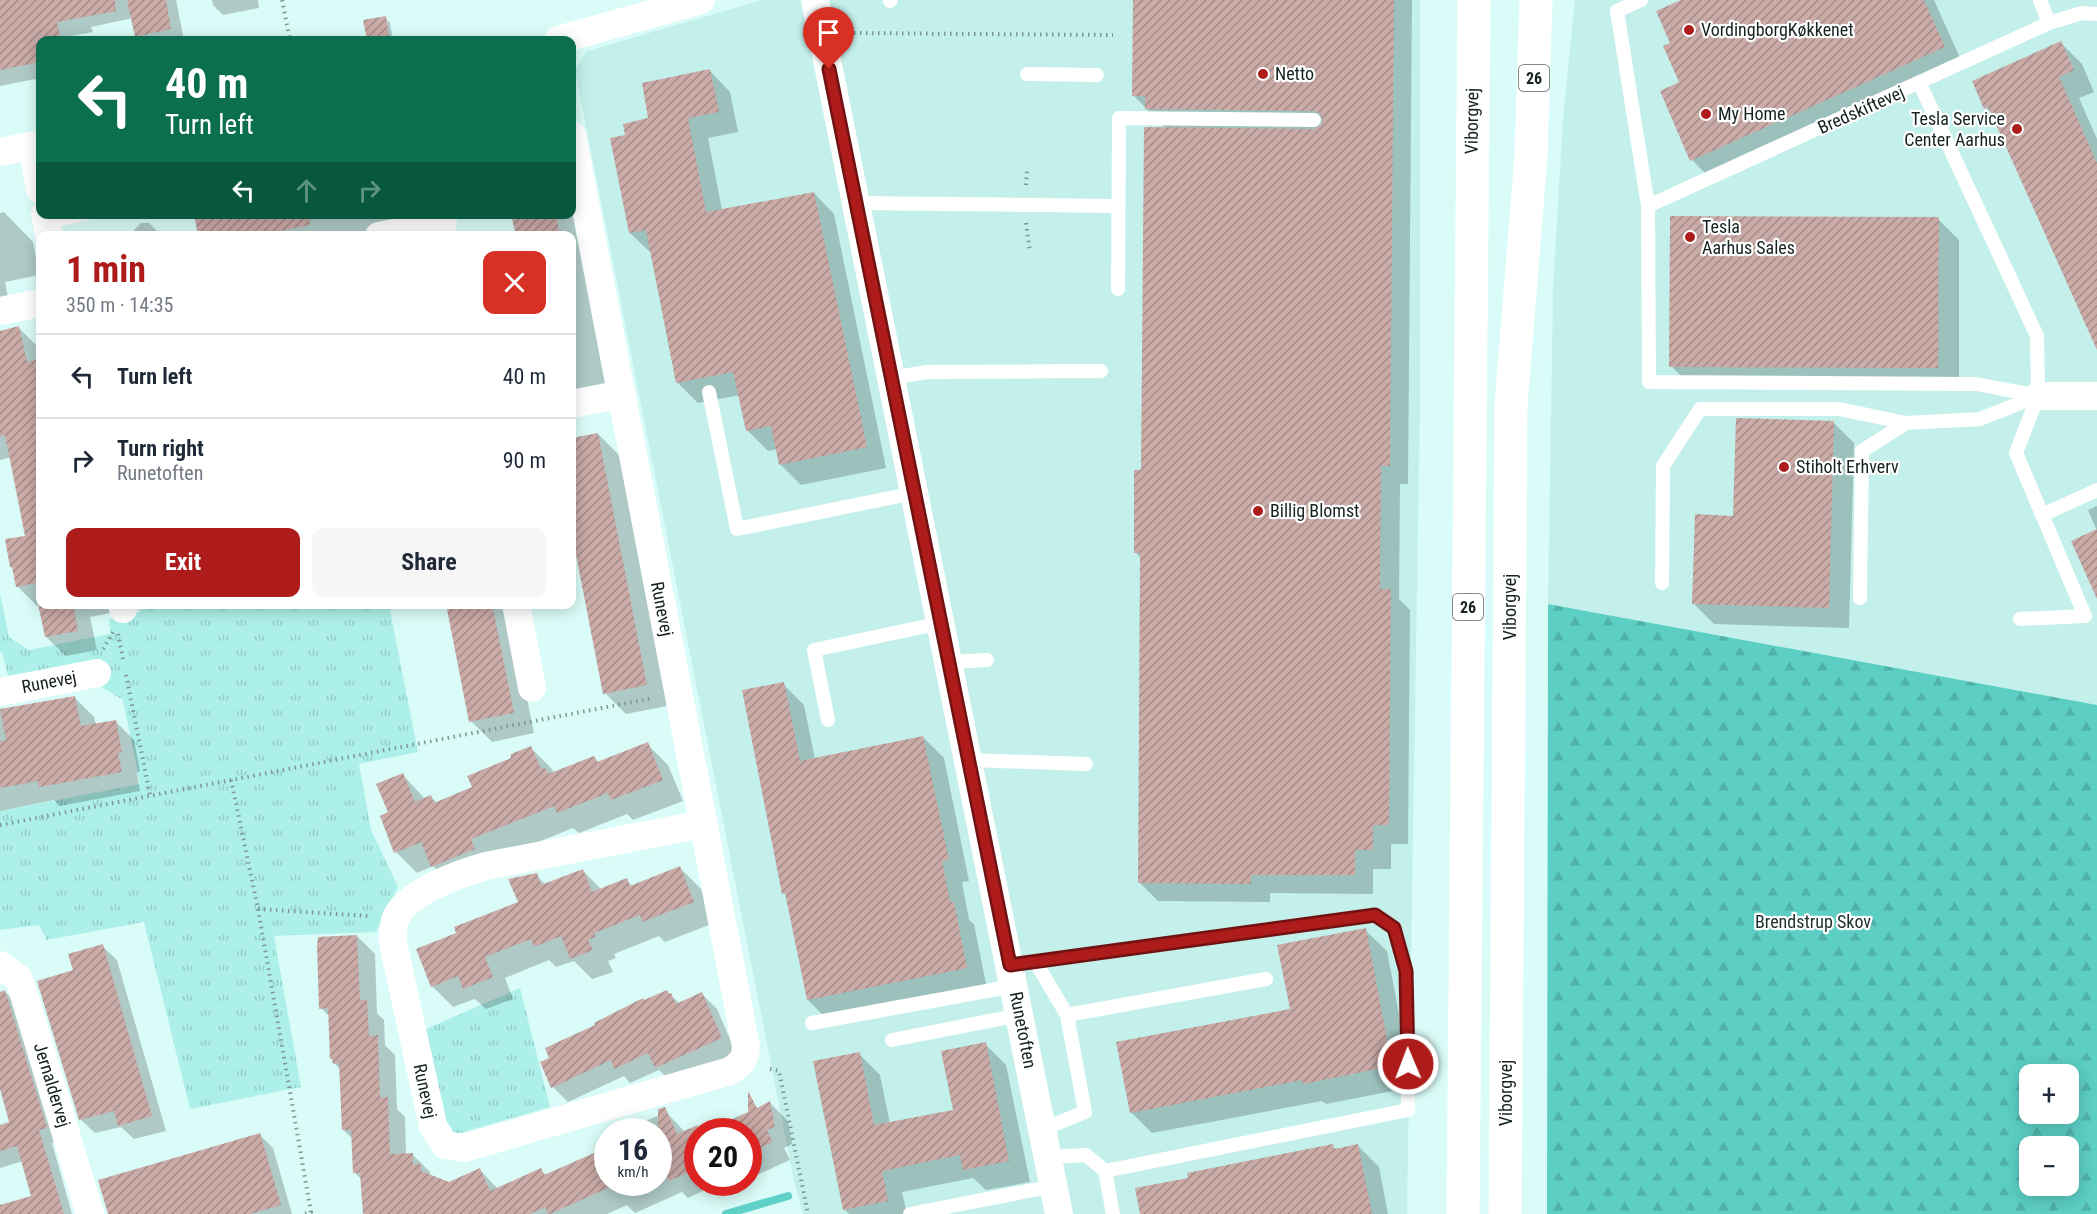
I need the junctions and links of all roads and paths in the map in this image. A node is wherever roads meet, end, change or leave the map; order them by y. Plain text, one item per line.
1 (282, 0) edge
2 (701, 0) edge
3 (815, 0) edge
4 (1474, 0) edge
5 (1536, 0) edge
6 (1641, 0) edge
7 (2040, 0) edge
8 (618, 11) edge
9 (2097, 14) edge
10 (2049, 23) junction
11 (823, 33) junction
12 (1113, 35) dead end
13 (289, 36) edge
14 (566, 36) edge
15 (1027, 74) dead end
16 (1097, 75) dead end
17 (1920, 84) junction
18 (1314, 120) dead end
19 (36, 145) edge
20 (0, 152) edge
21 (576, 156) edge
22 (856, 203) junction
23 (1118, 206) junction
24 (1648, 206) junction
25 (66, 219) edge
26 (47, 224) edge
27 (443, 224) edge
28 (406, 231) edge
29 (1118, 289) dead end
30 (36, 304) edge
31 (0, 311) edge
32 (1101, 372) dead end
33 (891, 378) junction
34 (709, 392) dead end
35 (622, 394) junction
36 (2037, 396) junction
37 (2097, 396) edge
38 (576, 403) edge
39 (1906, 423) junction
40 (2097, 490) edge
41 (914, 493) junction
42 (2042, 515) junction
43 (1662, 583) dead end
44 (1860, 598) dead end
45 (118, 609) edge
46 (517, 609) edge
47 (2020, 620) dead end
48 (941, 624) junction
49 (123, 660) dead end
50 (987, 660) dead end
51 (949, 662) junction
52 (125, 671) dead end
53 (97, 673) dead end
54 (531, 688) dead end
55 (0, 692) edge
56 (677, 693) junction
57 (828, 720) dead end
58 (969, 760) junction
59 (1086, 764) dead end
60 (231, 780) junction
61 (150, 795) junction
62 (703, 824) junction
63 (0, 825) edge
64 (258, 909) junction
65 (396, 918) junction
66 (0, 965) edge
67 (1020, 971) junction
68 (1266, 979) dead end
69 (1067, 1015) junction
70 (1020, 1016) junction
71 (812, 1023) dead end
72 (892, 1040) dead end
73 (743, 1062) junction
74 (1045, 1143) junction
75 (1105, 1171) junction
76 (1054, 1186) junction
77 (90, 1214) edge
78 (304, 1214) edge
79 (808, 1214) edge
80 (910, 1214) edge
81 (1059, 1214) edge
82 (1113, 1214) edge
83 (1463, 1214) edge
84 (1505, 1214) edge

1 - 13 path
2 - 8 street
3 - 11 street, Runetoften
4 - 83 main road, Viborgvej / 26
5 - 84 main road, Viborgvej / 26
6 - 24 lane
7 - 10 lane
8 - 14 street
9 - 10 lane, Bredskiftevej
10 - 17 lane, Bredskiftevej
11 - 12 path
11 - 22 street, Runetoften
15 - 16 lane
17 - 24 lane, Bredskiftevej
17 - 36 lane
18 - 23 lane
19 - 20 street
21 - 35 street, Runevej
22 - 23 lane
22 - 33 street, Runetoften
23 - 29 lane
24 - 36 lane
25 - 26 lane
27 - 28 street
30 - 31 street
32 - 33 lane
33 - 41 street, Runetoften
34 - 41 lane
35 - 38 street
35 - 56 street, Runevej
36 - 37 street
36 - 39 lane
36 - 42 lane
39 - 43 lane
39 - 44 lane
40 - 42 lane
41 - 48 street, Runetoften
42 - 47 lane
45 - 49 path
46 - 54 street
48 - 51 street, Runetoften
48 - 57 lane
50 - 51 lane
51 - 58 street, Runetoften
52 - 61 path
53 - 55 street, Runevej
56 - 60 path
56 - 62 street, Runevej
58 - 59 lane
58 - 67 street, Runetoften
60 - 61 path
60 - 64 path
61 - 63 path
62 - 65 street
62 - 73 street, Runevej
64 - 65 path
64 - 78 path
65 - 73 street, Runevej
66 - 77 street, Jernaldervej
67 - 69 lane
67 - 70 street, Runetoften
67 - 71 lane
67 - 75 lane
68 - 69 lane
69 - 74 lane
70 - 72 lane
70 - 74 street, Runetoften
73 - 79 path
74 - 75 lane
74 - 76 street, Runetoften
75 - 82 lane
76 - 80 lane
76 - 81 street, Runetoften

